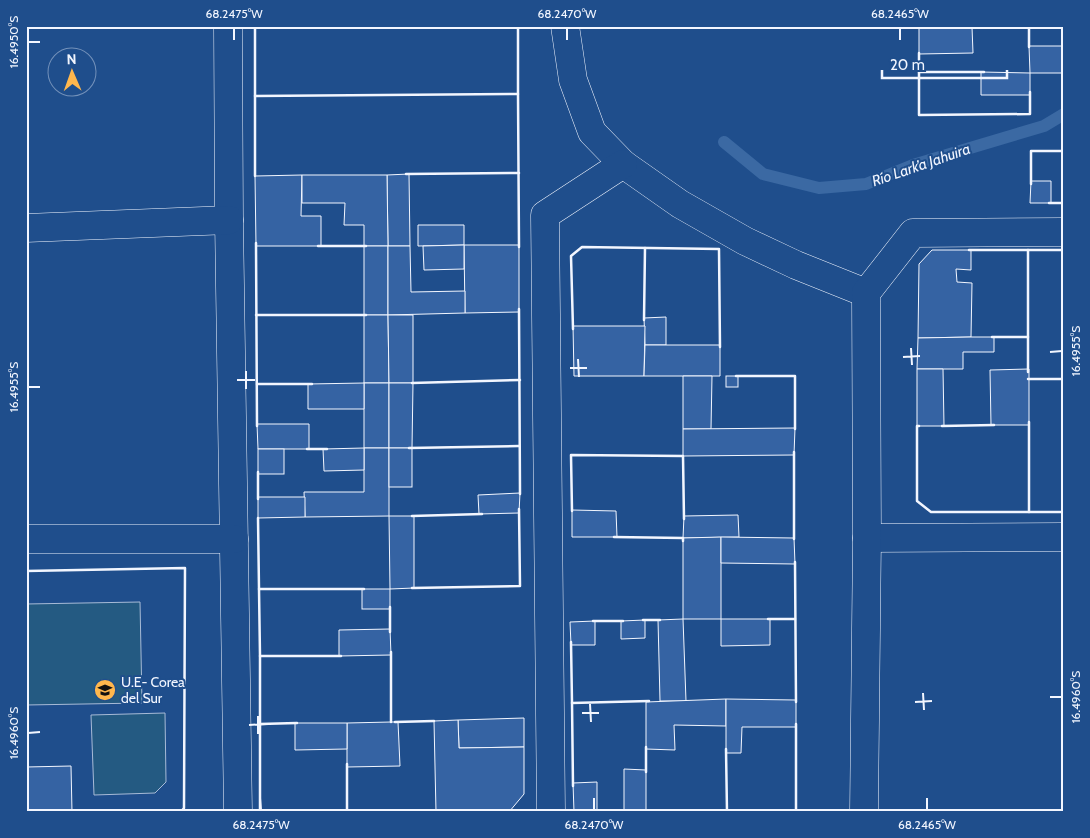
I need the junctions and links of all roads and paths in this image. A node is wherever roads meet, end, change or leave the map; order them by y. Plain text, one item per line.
1 (228, 26) edge
2 (565, 26) edge
3 (623, 164) junction
4 (229, 220) junction
5 (26, 228) edge
6 (1064, 232) edge
7 (866, 293) junction
8 (1064, 537) edge
9 (866, 538) junction
10 (26, 539) edge
11 (234, 539) junction
12 (238, 812) edge
13 (551, 812) edge
14 (864, 812) edge

1 - 4 street
2 - 3 street
3 - 7 street
3 - 13 street
4 - 5 street
4 - 11 street
6 - 7 street
7 - 9 street
8 - 9 street
9 - 14 street
10 - 11 street
11 - 12 street

